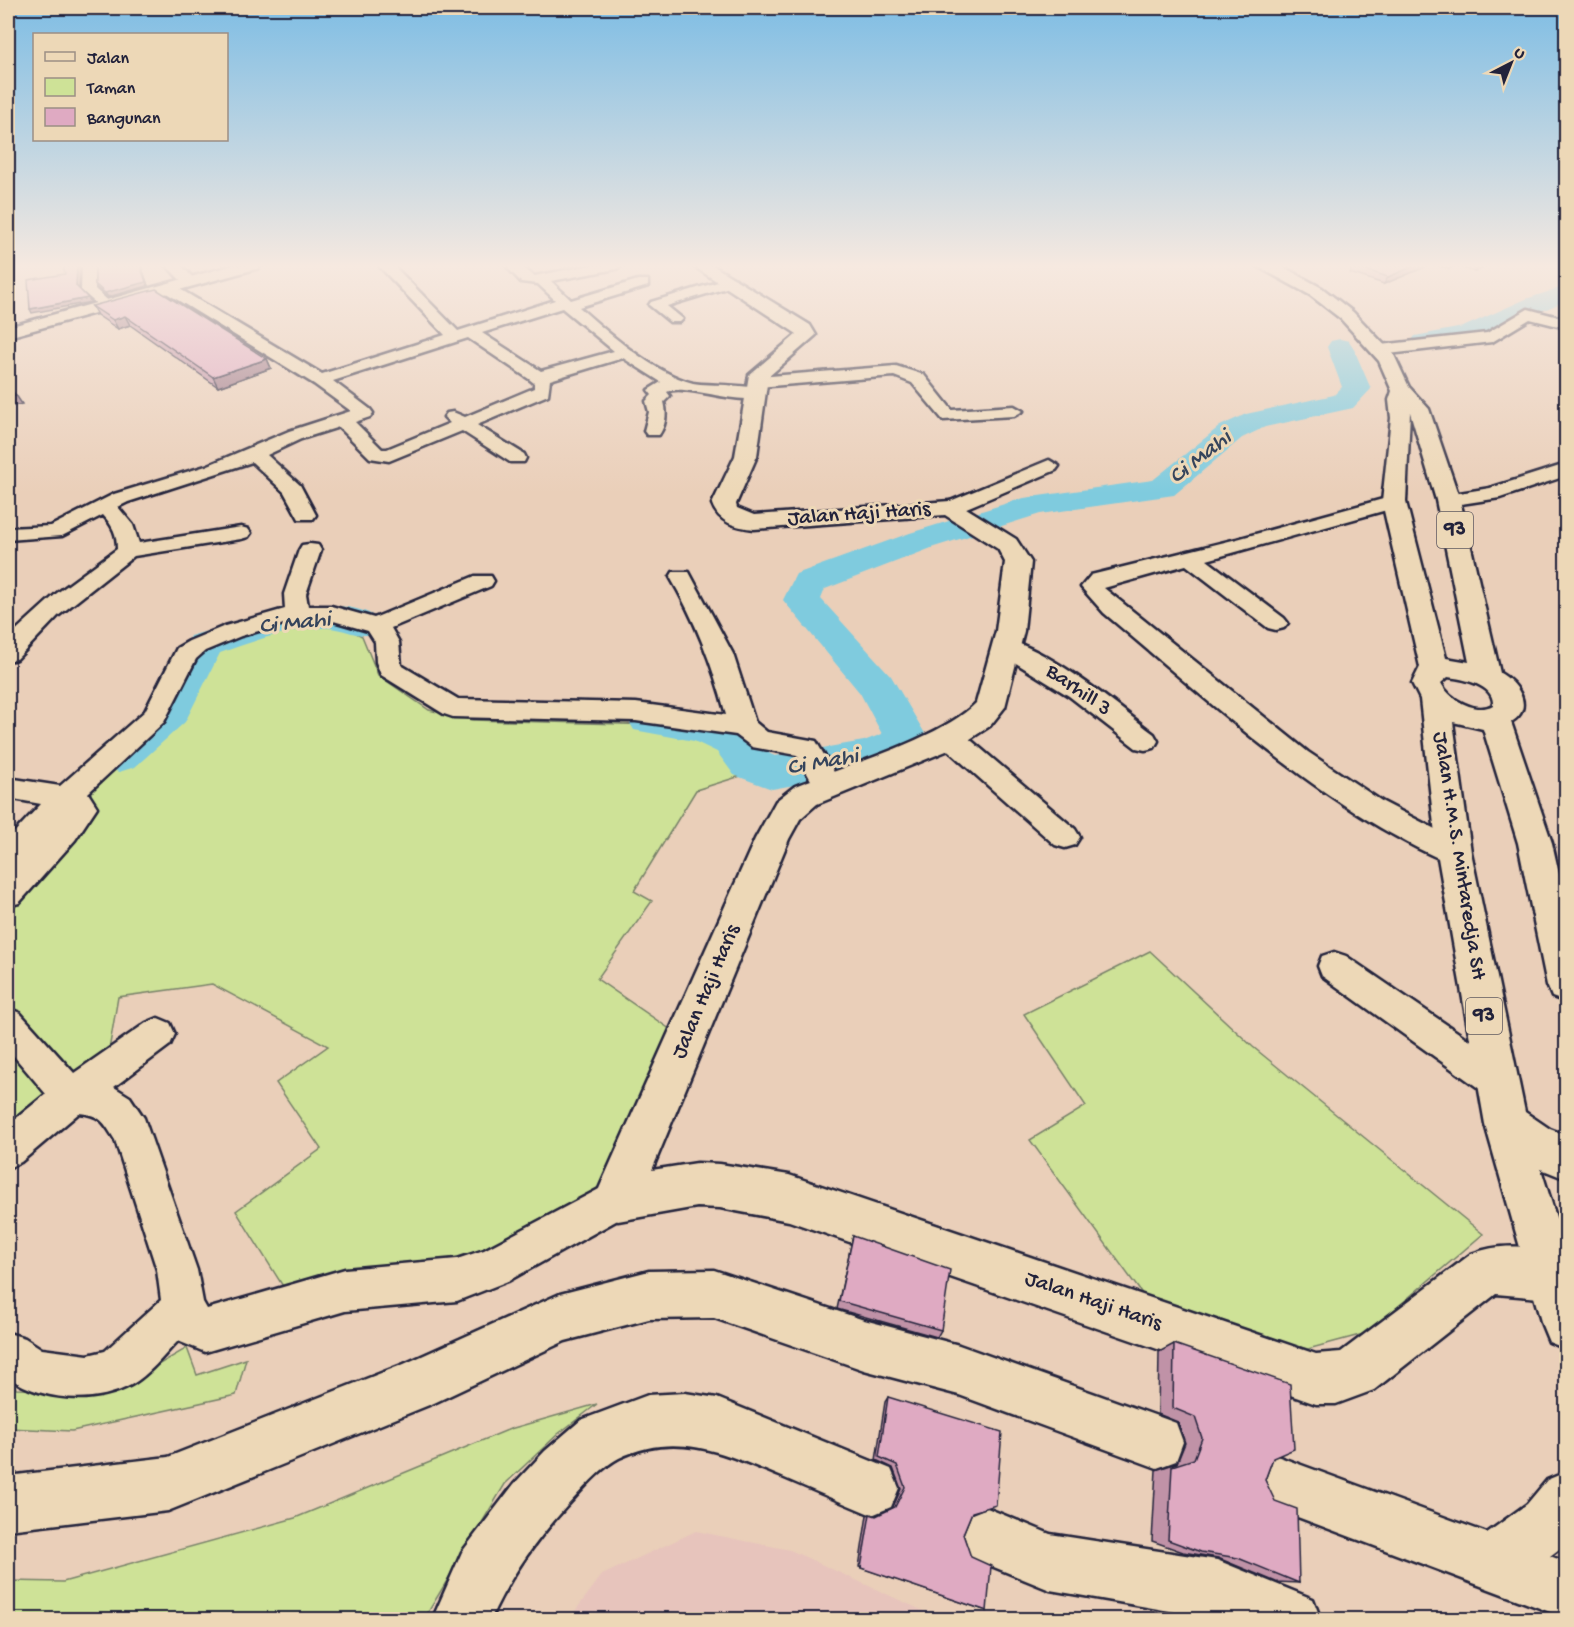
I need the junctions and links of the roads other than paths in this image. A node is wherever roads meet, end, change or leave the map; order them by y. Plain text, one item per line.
1 (255, 341) edge
2 (441, 341) edge
3 (474, 341) edge
4 (613, 341) edge
5 (798, 341) edge
6 (1372, 341) edge
7 (1472, 341) edge
8 (1380, 350) junction
9 (627, 352) junction
10 (539, 378) junction
11 (320, 380) junction
12 (673, 382) junction
13 (757, 388) junction
14 (1402, 391) junction
15 (1014, 411) dead end
16 (448, 414) dead end
17 (344, 420) junction
18 (466, 425) junction
19 (653, 430) dead end
20 (255, 454) junction
21 (517, 458) dead end
22 (1049, 466) dead end
23 (1566, 470) edge
24 (1406, 490) junction
25 (1448, 498) junction
26 (97, 510) junction
27 (306, 515) dead end
28 (965, 518) junction
29 (241, 533) dead end
30 (8, 534) edge
31 (310, 550) dead end
32 (128, 551) junction
33 (1188, 556) junction
34 (681, 577) dead end
35 (483, 581) dead end
36 (297, 613) junction
37 (1276, 622) dead end
38 (376, 626) junction
39 (1006, 647) junction
40 (8, 653) edge
41 (1487, 678) junction
42 (1435, 684) junction
43 (1495, 718) junction
44 (744, 727) junction
45 (950, 737) junction
46 (1145, 741) dead end
47 (821, 771) junction
48 (8, 788) edge
49 (69, 799) junction
50 (1065, 837) dead end
51 (1454, 852) junction
52 (8, 858) edge
53 (8, 894) edge
54 (1334, 966) dead end
55 (1566, 985) edge
56 (8, 1024) edge
57 (158, 1034) dead end
58 (1497, 1080) junction
59 (73, 1095) junction
60 (1506, 1124) junction
61 (8, 1149) edge
62 (1566, 1157) edge
63 (618, 1198) junction
64 (1551, 1275) junction
65 (183, 1308) junction
66 (1566, 1325) edge
67 (10, 1353) dead end
68 (1157, 1442) dead end
69 (1274, 1482) edge
70 (872, 1488) dead end
71 (1566, 1499) edge
72 (8, 1503) edge
73 (987, 1536) dead end
74 (1492, 1563) junction
75 (1566, 1590) edge
76 (461, 1620) edge
77 (1292, 1620) edge

1 - 11 street
2 - 11 street
3 - 10 street
4 - 9 street
5 - 13 main road, Jalan Haji Haris
6 - 8 main road, Jalan H.M.S. Mintaredja SH / 93
7 - 8 street
8 - 14 main road, Jalan H.M.S. Mintaredja SH / 93
9 - 10 street
9 - 12 street
10 - 18 street
11 - 17 street
12 - 13 street
12 - 19 street
13 - 15 street
13 - 28 main road, Jalan Haji Haris
14 - 24 main road, Jalan H.M.S. Mintaredja SH / 93
14 - 25 main road, Jalan H.M.S. Mintaredja SH / 93
16 - 18 street
17 - 18 street
17 - 20 street
18 - 21 street
20 - 26 street
20 - 27 street
22 - 28 street
23 - 25 street
24 - 25 main road
24 - 33 street
24 - 42 main road, Jalan H.M.S. Mintaredja SH / 93
25 - 41 main road, Jalan H.M.S. Mintaredja SH / 93
26 - 30 street
26 - 32 street
28 - 39 main road, Jalan Haji Haris
29 - 32 street
31 - 36 street
32 - 40 street
33 - 37 street
33 - 51 street
34 - 44 street
35 - 38 street
36 - 38 street
36 - 49 street
38 - 44 street
39 - 45 main road, Jalan Haji Haris
39 - 46 street, Barhill 3
41 - 42 main road
41 - 43 main road
42 - 43 main road, Jalan H.M.S. Mintaredja SH
42 - 51 main road, Jalan H.M.S. Mintaredja SH / 93
43 - 55 main road
44 - 47 street
45 - 47 main road, Jalan Haji Haris
45 - 50 street
47 - 63 main road, Jalan Haji Haris
48 - 49 street
49 - 52 street
49 - 53 street
51 - 58 main road, Jalan H.M.S. Mintaredja SH / 93
54 - 58 street
56 - 59 street
57 - 59 street
58 - 60 main road, Jalan H.M.S. Mintaredja SH / 93
59 - 61 street
59 - 65 street
60 - 62 main road
60 - 64 main road, Jalan H.M.S. Mintaredja SH / 93
63 - 64 main road, Jalan Haji Haris
63 - 65 street
64 - 66 main road, Jalan H.M.S. Mintaredja SH / 93
65 - 67 street
68 - 72 main road
69 - 74 main road
70 - 76 main road
71 - 74 main road
73 - 77 main road
74 - 75 main road

